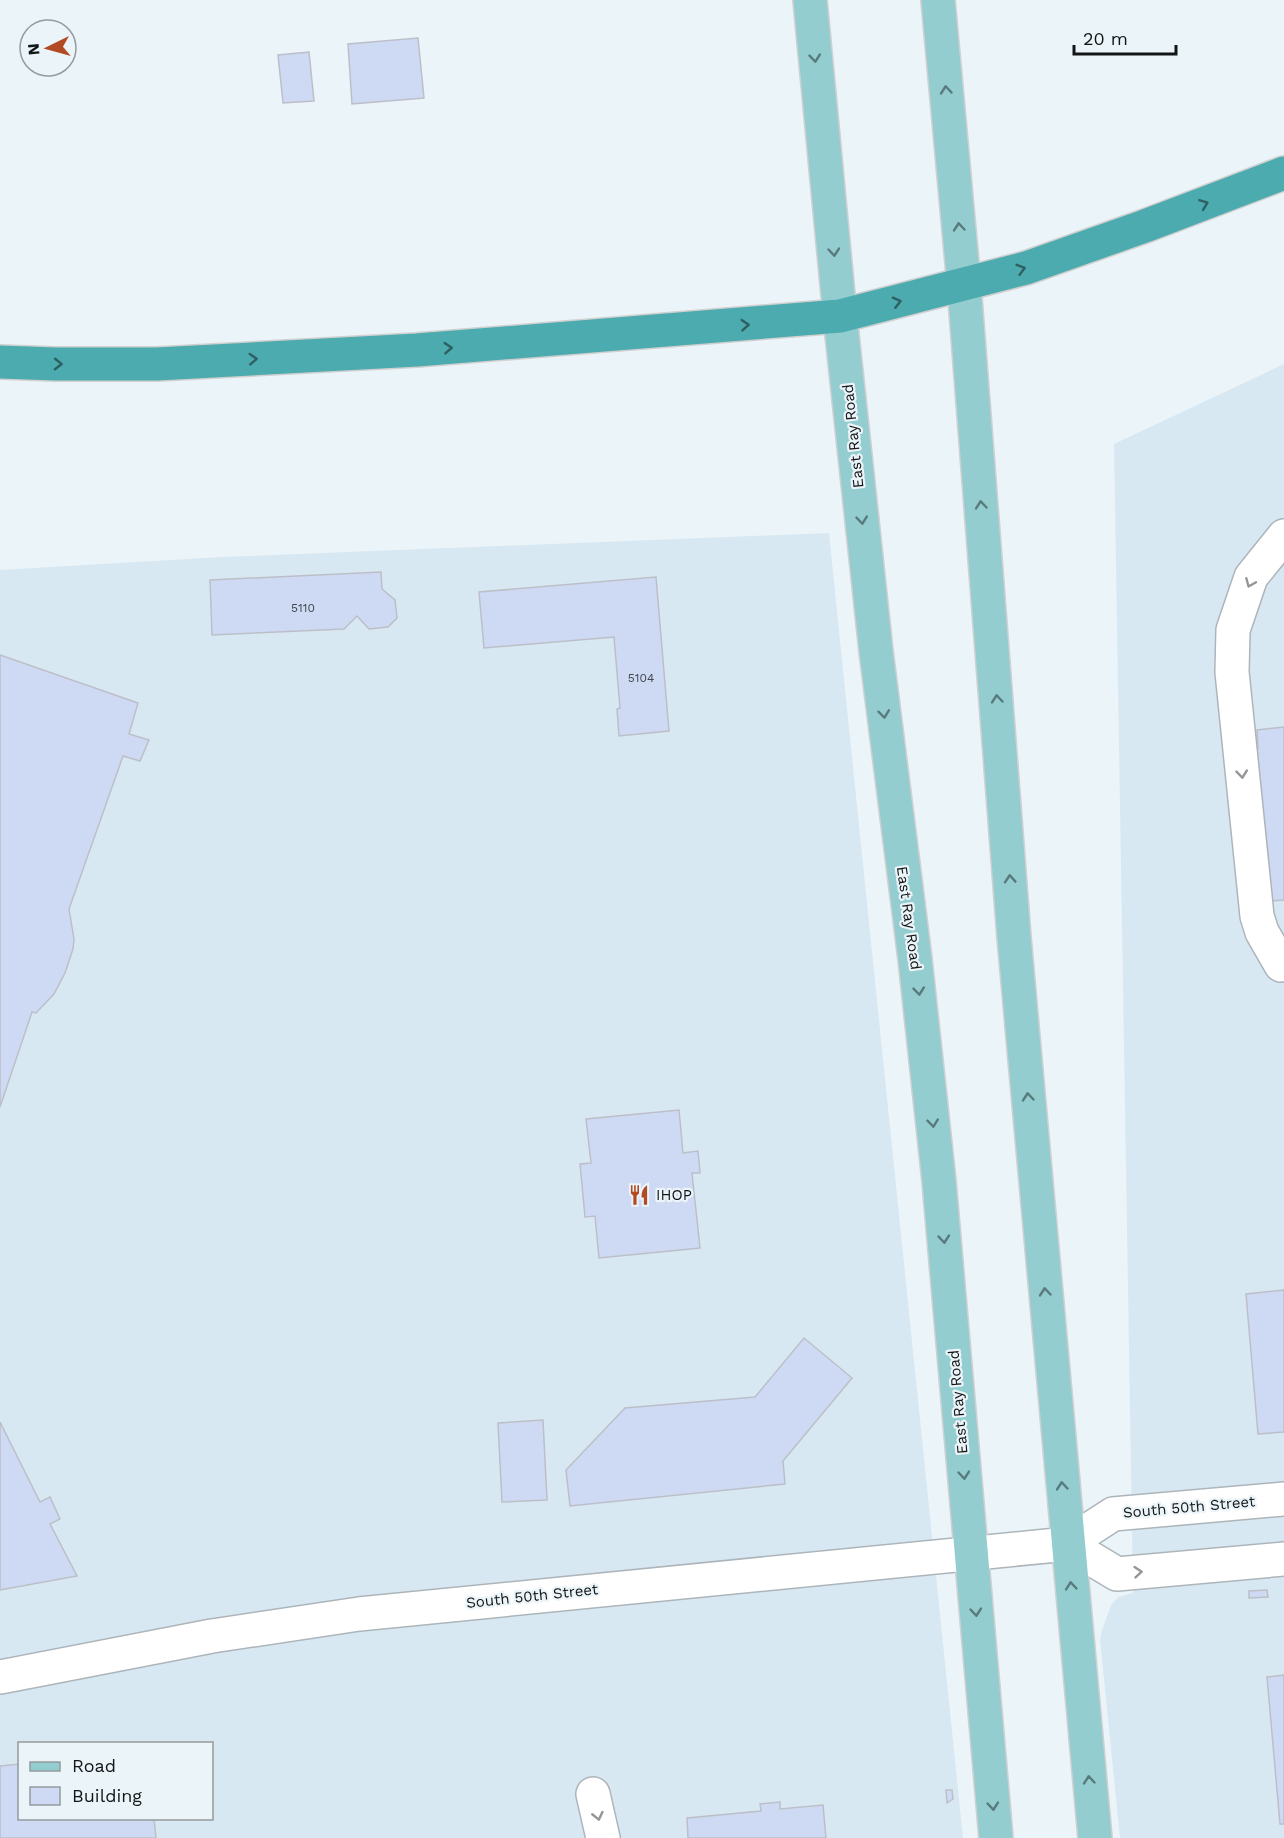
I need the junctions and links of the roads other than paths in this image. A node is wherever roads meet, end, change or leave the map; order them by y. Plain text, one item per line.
1 (810, 0) edge
2 (938, 0) edge
3 (1284, 173) edge
4 (964, 285) junction
5 (840, 316) junction
6 (0, 362) edge
7 (1284, 536) edge
8 (1281, 965) dead end
9 (1284, 1499) edge
10 (1067, 1544) junction
11 (971, 1553) junction
12 (1284, 1559) edge
13 (0, 1677) edge
14 (593, 1794) dead end
15 (603, 1838) edge
16 (996, 1838) edge
17 (1095, 1838) edge

1 -> 5 main road, East Ray Road
4 -> 2 main road
4 -> 3 highway
5 -> 4 highway
10 -> 4 main road
6 -> 5 highway
5 -> 11 main road, East Ray Road
7 -> 8 street
9 - 10 street, South 50th Street
10 - 11 street, South 50th Street
10 -> 12 street
17 -> 10 main road
11 - 13 street, South 50th Street
11 -> 16 main road, East Ray Road
14 -> 15 street

